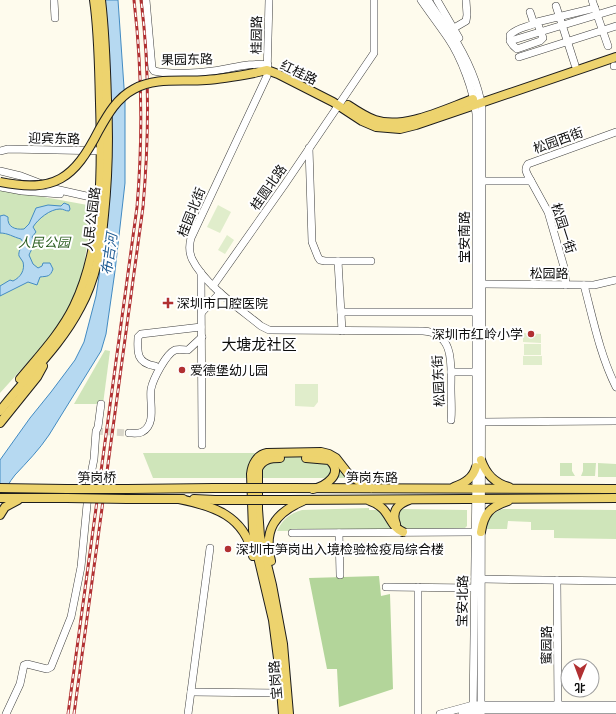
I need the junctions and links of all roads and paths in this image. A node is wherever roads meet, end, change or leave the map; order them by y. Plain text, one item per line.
1 (54, 0) edge
2 (94, 0) edge
3 (101, 0) edge
4 (146, 0) edge
5 (268, 0) edge
6 (374, 0) edge
7 (421, 0) edge
8 (428, 0) edge
9 (437, 0) edge
10 (466, 0) edge
11 (592, 0) edge
12 (556, 6) dead end
13 (616, 9) edge
14 (530, 12) dead end
15 (596, 12) junction
16 (560, 16) junction
17 (55, 18) dead end
18 (536, 23) junction
19 (562, 26) junction
20 (616, 26) edge
21 (454, 28) junction
22 (603, 30) junction
23 (540, 32) junction
24 (568, 41) junction
25 (608, 46) dead end
26 (616, 52) edge
27 (519, 57) dead end
28 (616, 57) edge
29 (575, 65) junction
30 (267, 68) junction
31 (469, 69) junction
32 (253, 71) junction
33 (477, 100) junction
34 (339, 102) junction
35 (616, 132) edge
36 (309, 148) junction
37 (0, 151) edge
38 (105, 151) junction
39 (0, 171) edge
40 (0, 178) edge
41 (482, 181) junction
42 (531, 181) junction
43 (0, 182) edge
44 (0, 187) edge
45 (101, 200) junction
46 (338, 261) junction
47 (371, 261) dead end
48 (201, 273) junction
49 (616, 280) edge
50 (482, 284) junction
51 (566, 285) junction
52 (584, 285) junction
53 (213, 286) junction
54 (220, 293) junction
55 (202, 312) junction
56 (341, 312) junction
57 (476, 312) junction
58 (202, 327) junction
59 (342, 331) junction
60 (423, 331) joint
61 (202, 337) junction
62 (48, 355) junction
63 (155, 366) dead end
64 (451, 372) junction
65 (476, 372) junction
66 (616, 387) edge
67 (0, 403) edge
68 (101, 404) dead end
69 (0, 411) edge
70 (451, 420) dead end
71 (616, 421) edge
72 (482, 422) junction
73 (0, 423) edge
74 (129, 433) tunnel mouth
75 (202, 446) dead end
76 (482, 460) junction
77 (476, 467) junction
78 (0, 485) edge
79 (0, 488) edge
80 (14, 488) junction
81 (371, 488) junction
82 (449, 488) junction
83 (127, 489) joint
84 (313, 489) junction
85 (478, 489) junction
86 (515, 489) junction
87 (616, 489) edge
88 (0, 498) edge
89 (23, 498) junction
90 (128, 498) joint
91 (515, 498) junction
92 (616, 498) edge
93 (179, 499) junction
94 (363, 499) junction
95 (413, 499) junction
96 (478, 499) junction
97 (305, 500) junction
98 (0, 515) edge
99 (403, 532) junction
100 (478, 532) junction
101 (292, 533) dead end
102 (339, 533) junction
103 (210, 548) dead end
104 (340, 575) dead end
105 (481, 579) junction
106 (557, 580) junction
107 (616, 581) edge
108 (386, 587) dead end
109 (418, 587) junction
110 (474, 588) junction
111 (280, 645) junction
112 (191, 692) junction
113 (282, 693) junction
114 (616, 705) edge
115 (473, 710) edge
116 (481, 710) edge
117 (558, 710) edge
118 (616, 710) edge
119 (518, 712) edge
120 (599, 712) edge
121 (6, 714) edge
122 (188, 714) edge
123 (283, 714) edge
124 (289, 714) edge
125 (418, 714) edge
126 (440, 714) edge
127 (462, 714) edge

1 - 17 street
2 - 38 main road, 人民公园路
3 - 38 main road, 人民公园路
4 - 30 street, 果园东路
5 - 30 street, 桂园路
6 - 34 street, 桂圆北路
7 - 33 street, 宝安南路
8 - 31 street, 宝安南路
9 - 21 street
10 - 21 street
11 - 15 street
12 - 16 street
13 - 15 street
14 - 18 street
15 - 16 street
15 - 19 street
15 - 22 street
16 - 18 street
16 - 19 street
18 - 23 street
18 - 23 street
19 - 23 street
19 - 24 street
20 - 22 street
21 - 31 street
22 - 24 street
22 - 25 street
24 - 27 street
24 - 29 street
26 - 29 main road, 红桂路
28 - 33 main road, 红桂路
29 - 33 main road, 红桂路
30 - 32 main road, 红桂路
30 - 34 main road, 红桂路
30 - 48 street, 桂园北街
31 - 33 street, 宝安南路
32 - 40 main road, 红桂路, bridge
32 - 43 main road, 红桂路, bridge
33 - 34 main road, 红桂路
33 - 41 street, 宝安南路
33 - 57 street, 宝安南路
34 - 36 street, 桂圆北路
35 - 42 street, 松园西街
36 - 46 street
36 - 53 street, 桂圆北路
37 - 38 street, 迎宾东路
38 - 45 main road, 人民公园路
39 - 45 street
41 - 42 street
41 - 50 street, 宝安南路
42 - 51 street, 松园一街
44 - 45 street
45 - 62 main road, 人民公园路
45 - 67 main road, 人民公园路
46 - 47 street
46 - 56 street
48 - 53 street, 桂园北街
48 - 55 street
49 - 52 street, 松园路
50 - 51 street, 松园路
50 - 72 street, 宝安南路
51 - 52 street, 松园路
52 - 66 street
53 - 54 street, 桂园北街
54 - 55 street
54 - 59 street, 桂园北街
55 - 58 street
56 - 57 street
56 - 59 street
57 - 65 street, 宝安南路
58 - 61 street
58 - 63 street
59 - 60 street, 桂园北街
60 - 64 street, 松园东街
61 - 74 street
61 - 75 street
62 - 69 main road, 人民公园路
62 - 73 main road
64 - 65 street
64 - 70 street, 松园东街
65 - 77 street, 宝安南路
68 - 121 street
71 - 72 street
72 - 76 street, 宝安南路
76 - 85 street, 宝安南路
76 - 86 main road
77 - 82 main road
77 - 85 street, 宝安南路
78 - 80 main road
79 - 80 main road
80 - 83 main road, 笋岗桥, bridge
81 - 82 main road, 笋岗东路
81 - 84 main road, 笋岗东路
81 - 111 main road
82 - 85 main road, 笋岗东路
83 - 84 main road, 笋岗东路, bridge
84 - 111 main road
85 - 86 main road, 笋岗东路
85 - 96 street, 宝安北路
86 - 87 main road, 笋岗东路
88 - 89 main road
89 - 90 main road, 笋岗桥, bridge
89 - 98 main road
90 - 93 main road, 笋岗东路
91 - 92 main road, 笋岗东路
91 - 96 main road, 笋岗东路
91 - 100 main road
93 - 97 main road, 笋岗东路, bridge
93 - 111 main road
94 - 95 main road, 笋岗东路
94 - 97 main road, 笋岗东路
94 - 99 main road
95 - 96 main road, 笋岗东路
95 - 99 main road
96 - 100 street, 宝安北路
97 - 111 main road
99 - 100 street
99 - 102 street
100 - 105 street, 宝安北路
100 - 110 street, 宝安北路
101 - 102 street
102 - 104 street
103 - 112 street
105 - 106 street
105 - 116 street, 宝安北路
106 - 107 street
106 - 117 street, 蜜园路
108 - 109 street
109 - 110 street
109 - 125 street
110 - 115 street, 宝安北路
111 - 113 main road, 宝岗路
111 - 124 main road, 宝岗路
112 - 113 street
112 - 122 street
113 - 123 main road, 宝岗路
114 - 117 street
115 - 116 street
115 - 126 street
115 - 127 street
116 - 117 street
116 - 119 street
117 - 119 street
117 - 120 street
118 - 120 street

